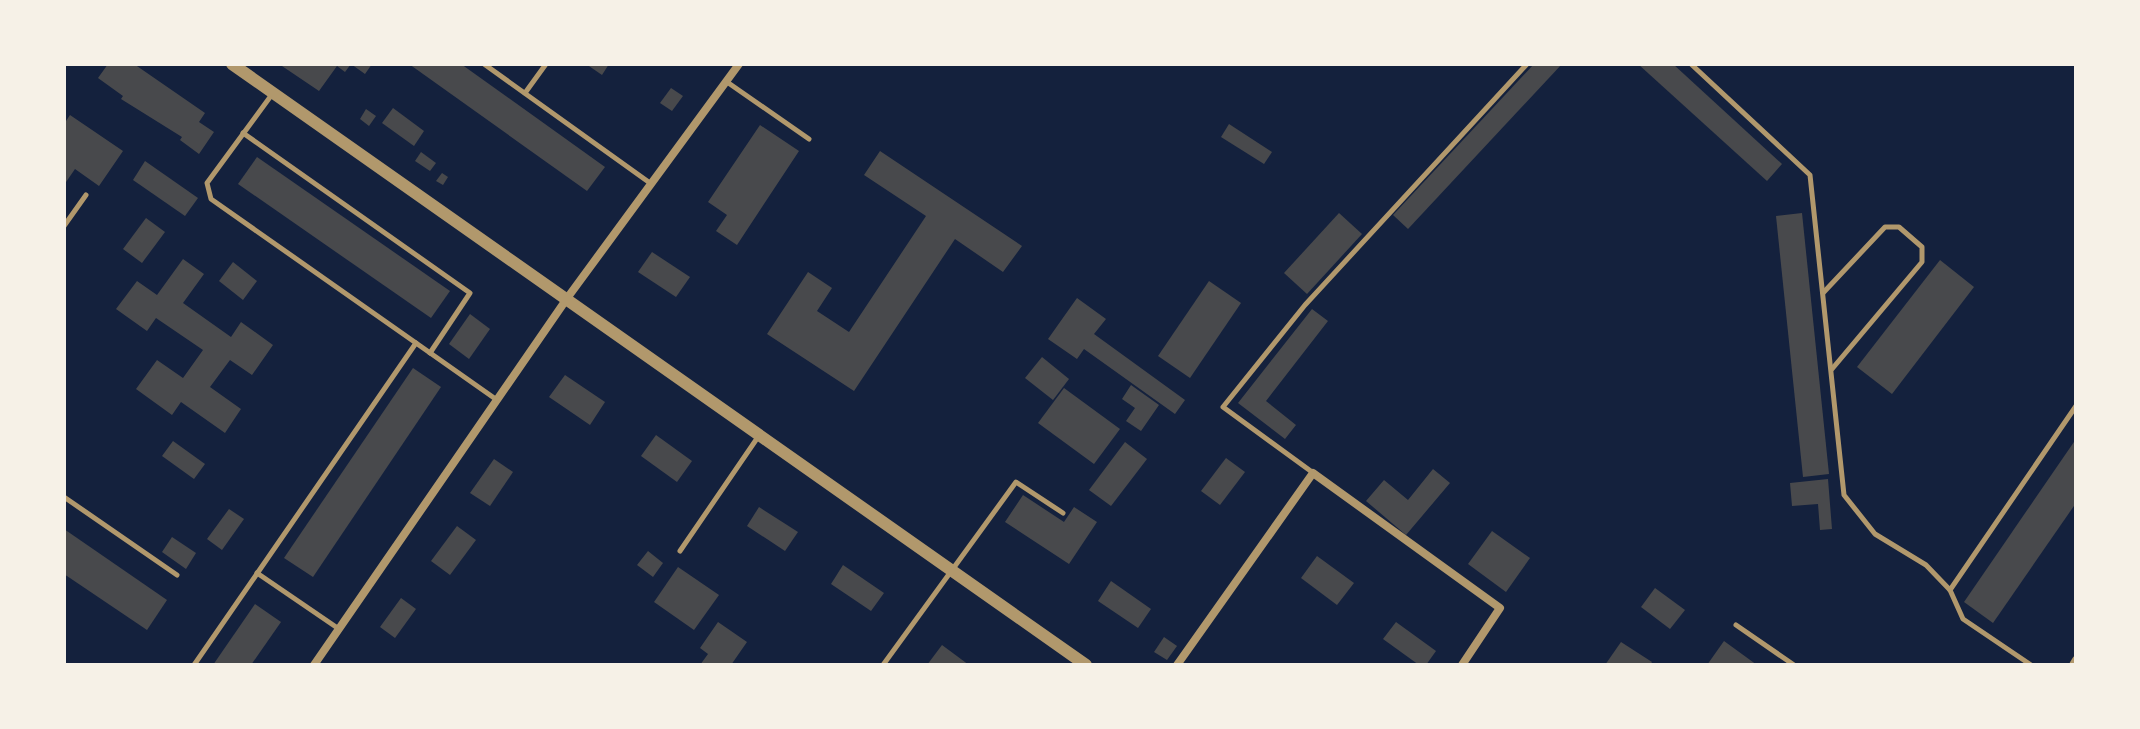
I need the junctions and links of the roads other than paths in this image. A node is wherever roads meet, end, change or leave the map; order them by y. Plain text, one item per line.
1 (232, 64) edge
2 (484, 64) edge
3 (546, 64) edge
4 (739, 64) edge
5 (1527, 64) edge
6 (1691, 64) edge
7 (726, 81) junction
8 (273, 92) junction
9 (525, 93) junction
10 (243, 133) junction
11 (809, 139) dead end
12 (651, 184) junction
13 (86, 195) dead end
14 (64, 226) edge
15 (1823, 293) junction
16 (568, 297) junction
17 (416, 343) junction
18 (430, 353) junction
19 (1831, 370) junction
20 (497, 400) junction
21 (2076, 406) edge
22 (758, 437) junction
23 (1313, 473) junction
24 (64, 497) edge
25 (1063, 513) dead end
26 (680, 551) dead end
27 (950, 572) junction
28 (257, 573) junction
29 (177, 575) dead end
30 (1950, 590) junction
31 (1736, 625) dead end
32 (339, 629) junction
33 (194, 665) edge
34 (314, 665) edge
35 (883, 665) edge
36 (1086, 665) edge
37 (1177, 665) edge
38 (1462, 665) edge
39 (1794, 665) edge
40 (2031, 665) edge

1 - 8 street
2 - 9 lane
3 - 9 lane
4 - 7 street
5 - 23 lane
6 - 15 lane
7 - 11 lane
7 - 12 street
8 - 10 lane
8 - 16 street
9 - 12 lane
10 - 17 lane
10 - 18 lane
12 - 16 street
13 - 14 lane
15 - 19 lane
15 - 19 lane
16 - 20 street
16 - 22 street
17 - 18 lane
17 - 28 lane
18 - 20 lane
19 - 30 lane
20 - 32 street
21 - 30 lane
22 - 26 lane
22 - 27 street
23 - 37 street
23 - 38 street
24 - 29 lane
25 - 27 lane
27 - 35 lane
27 - 36 street
28 - 32 lane
28 - 33 lane
30 - 40 lane
31 - 39 lane
32 - 34 street

